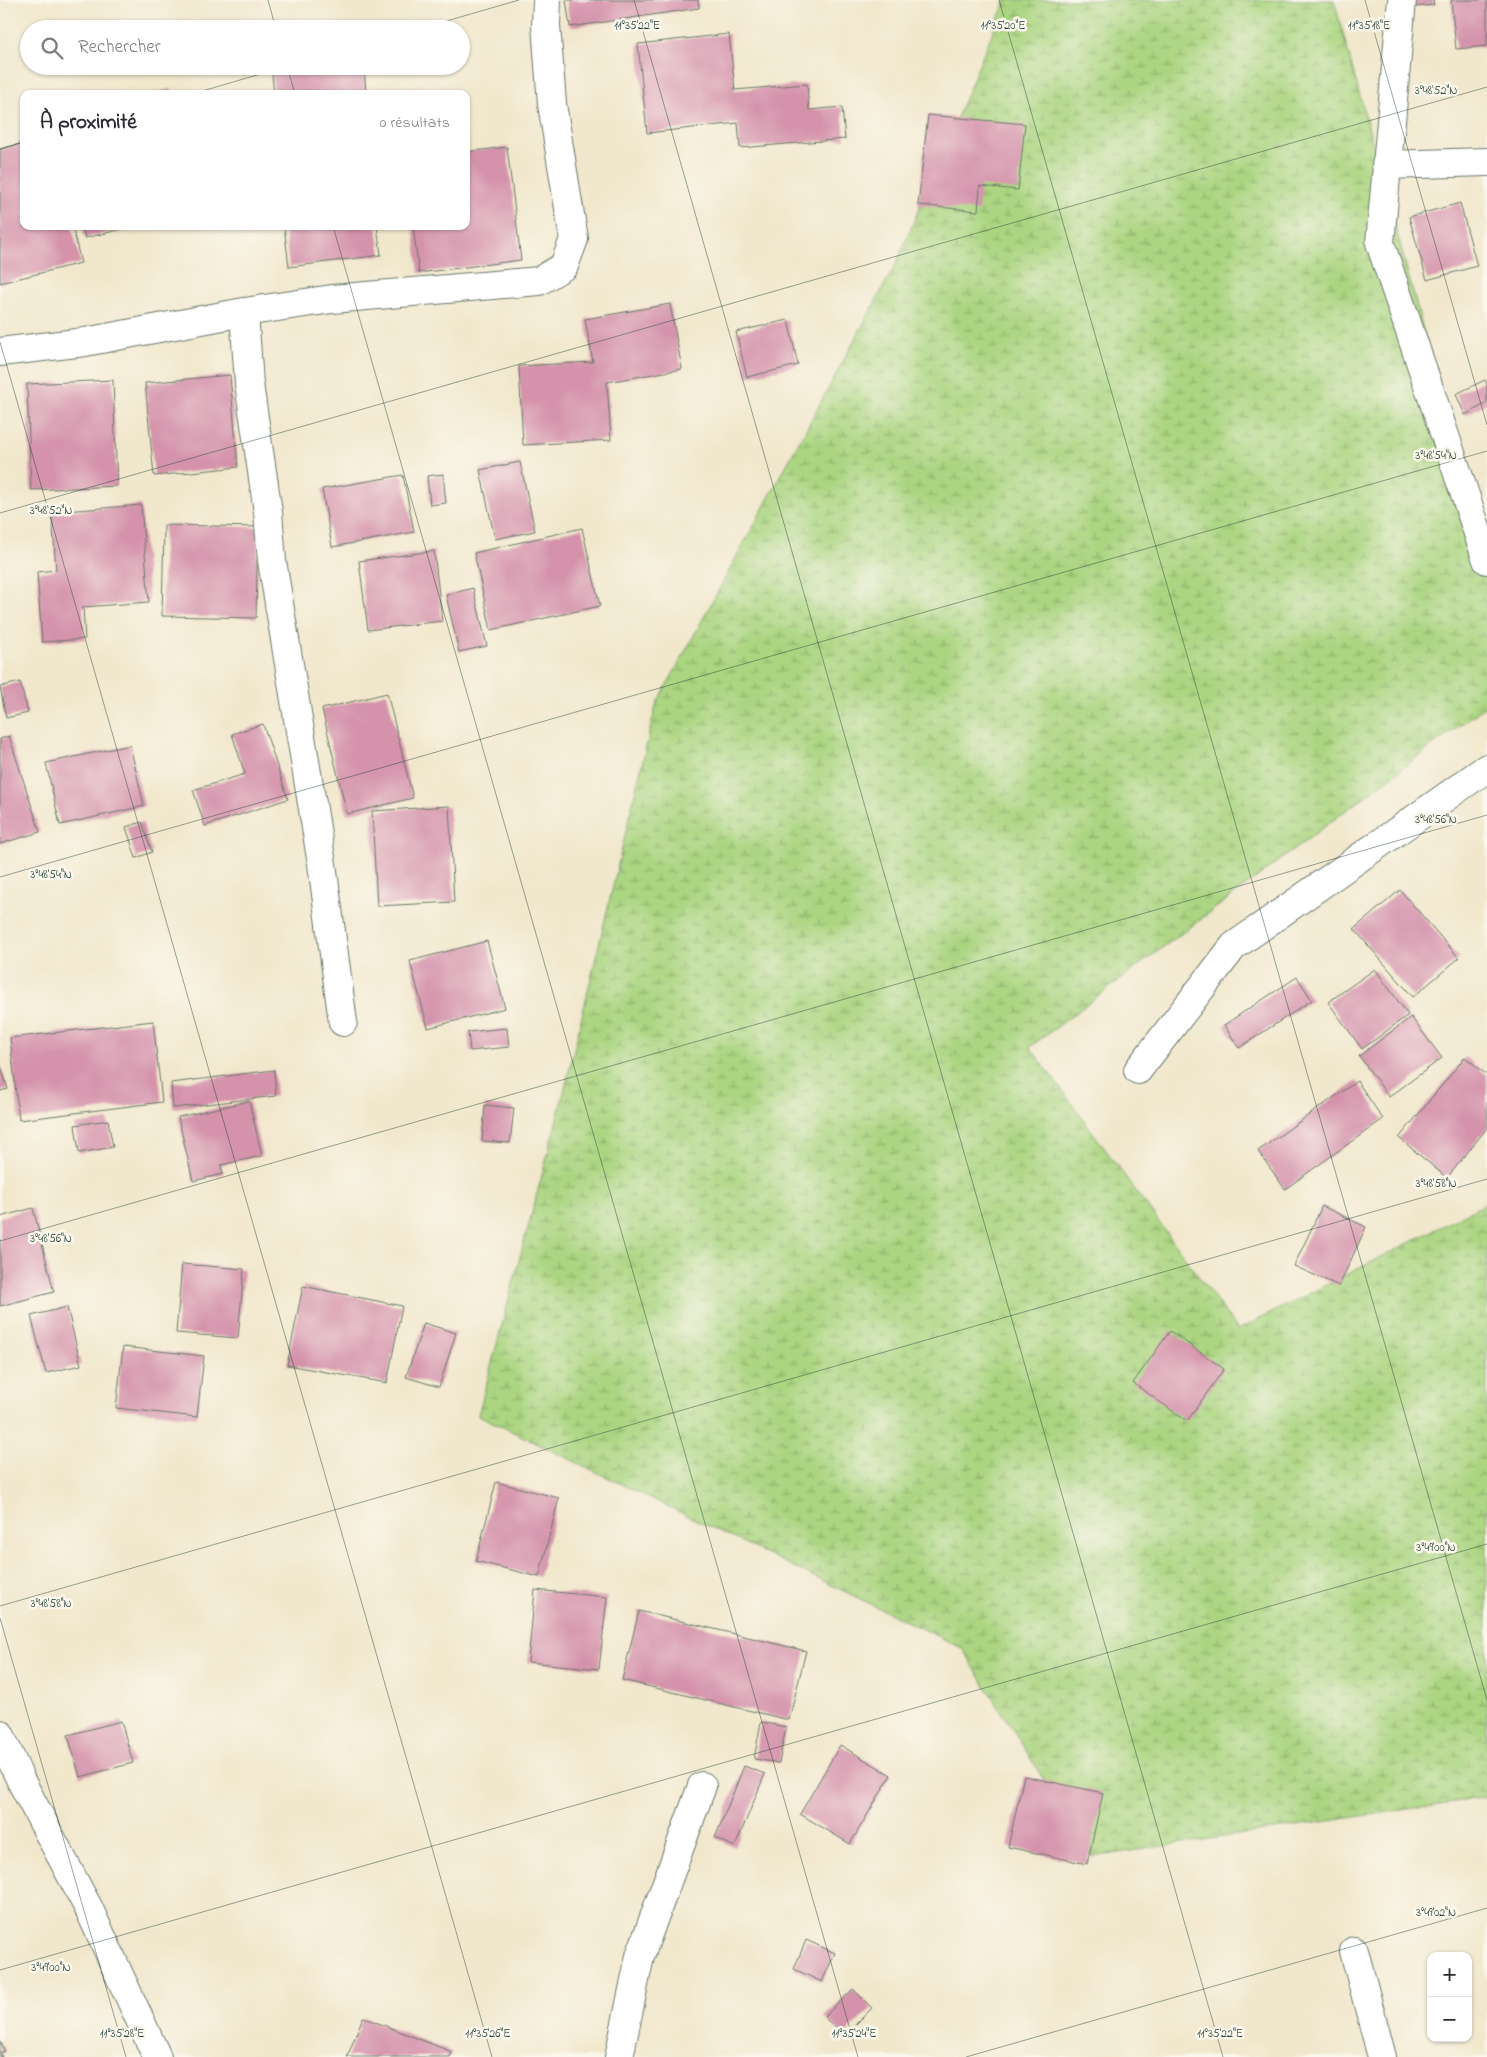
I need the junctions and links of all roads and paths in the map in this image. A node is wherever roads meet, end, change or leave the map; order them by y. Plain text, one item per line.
1 (547, 0) edge
2 (1402, 0) edge
3 (1487, 162) edge
4 (1386, 165) junction
5 (244, 312) junction
6 (0, 352) edge
7 (1487, 560) edge
8 (1487, 768) edge
9 (343, 1022) dead end
10 (1138, 1070) dead end
11 (0, 1734) edge
12 (702, 1786) dead end
13 (1354, 1951) dead end
14 (156, 2057) edge
15 (619, 2057) edge
16 (1382, 2057) edge

1 - 5 street
2 - 4 street
3 - 4 street
4 - 7 street
5 - 6 street
5 - 9 street
8 - 10 street
11 - 14 street
12 - 15 street
13 - 16 street

